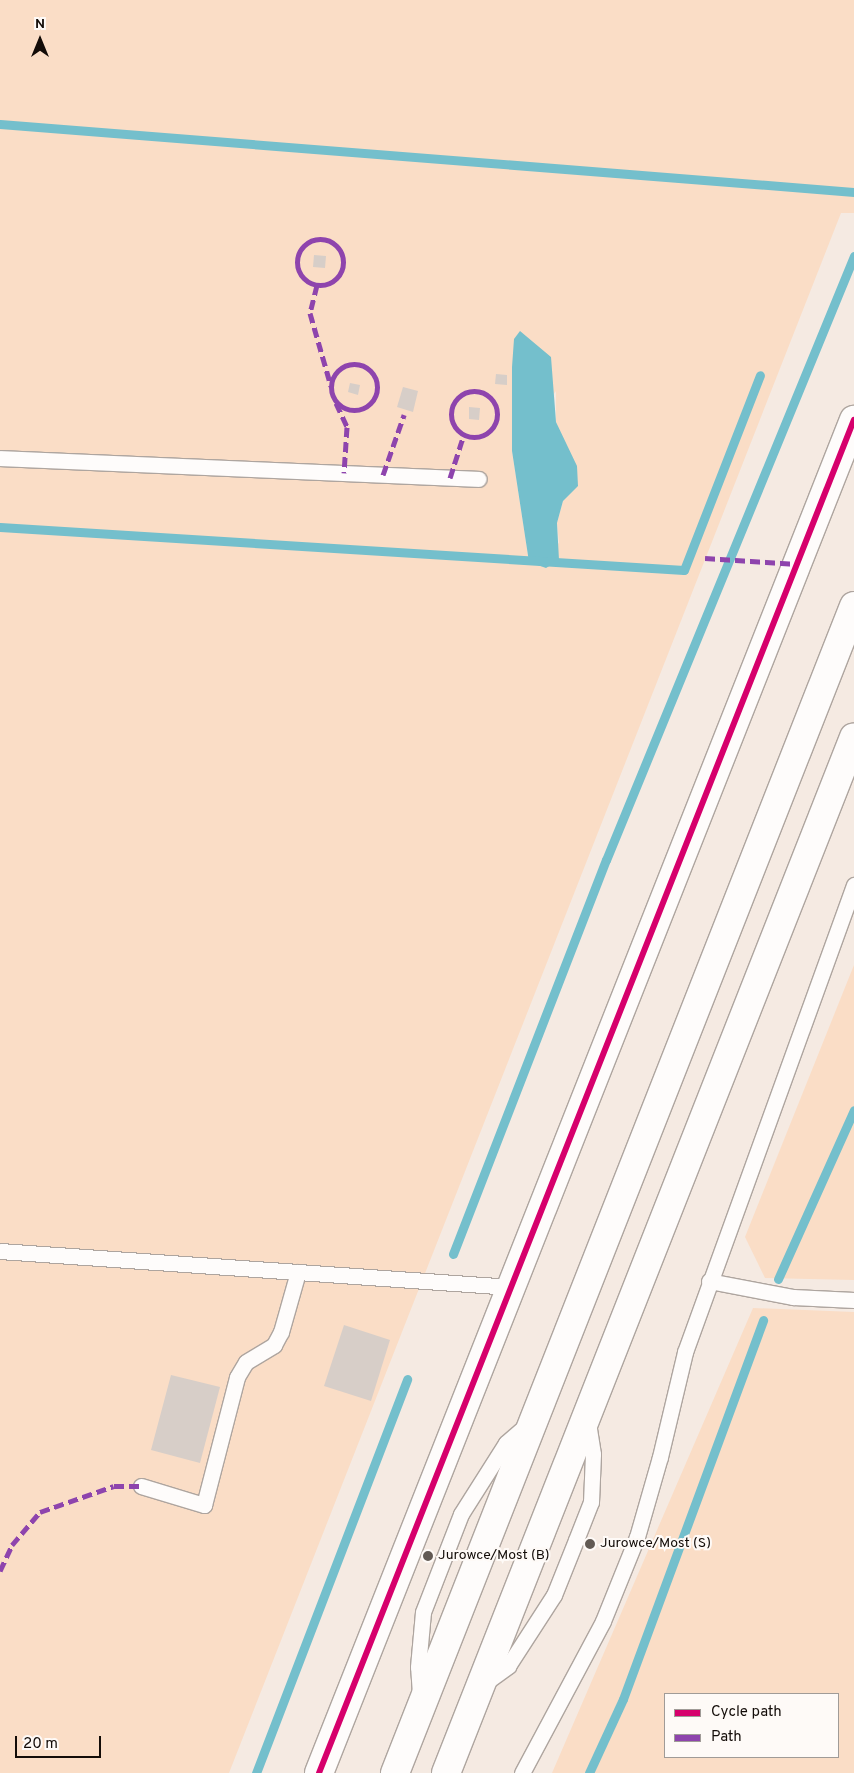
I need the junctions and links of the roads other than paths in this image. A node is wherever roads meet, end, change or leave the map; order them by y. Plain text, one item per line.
1 (854, 420) edge
2 (0, 458) edge
3 (479, 479) dead end
4 (854, 606) edge
5 (854, 737) edge
6 (854, 885) edge
7 (0, 1251) edge
8 (298, 1272) junction
9 (709, 1281) junction
10 (512, 1287) junction
11 (854, 1300) edge
12 (586, 1416) junction
13 (141, 1486) dead end
14 (480, 1687) junction
15 (319, 1773) edge
16 (395, 1773) edge
17 (446, 1773) edge
18 (522, 1773) edge

1 - 10 main road
2 - 3 lane
4 - 16 main road
5 - 12 main road
6 - 9 lane
7 - 8 lane
8 - 10 lane
8 - 13 lane
9 - 11 lane
9 - 18 lane
10 - 15 main road
12 - 14 main road
12 - 14 lane
14 - 17 main road

